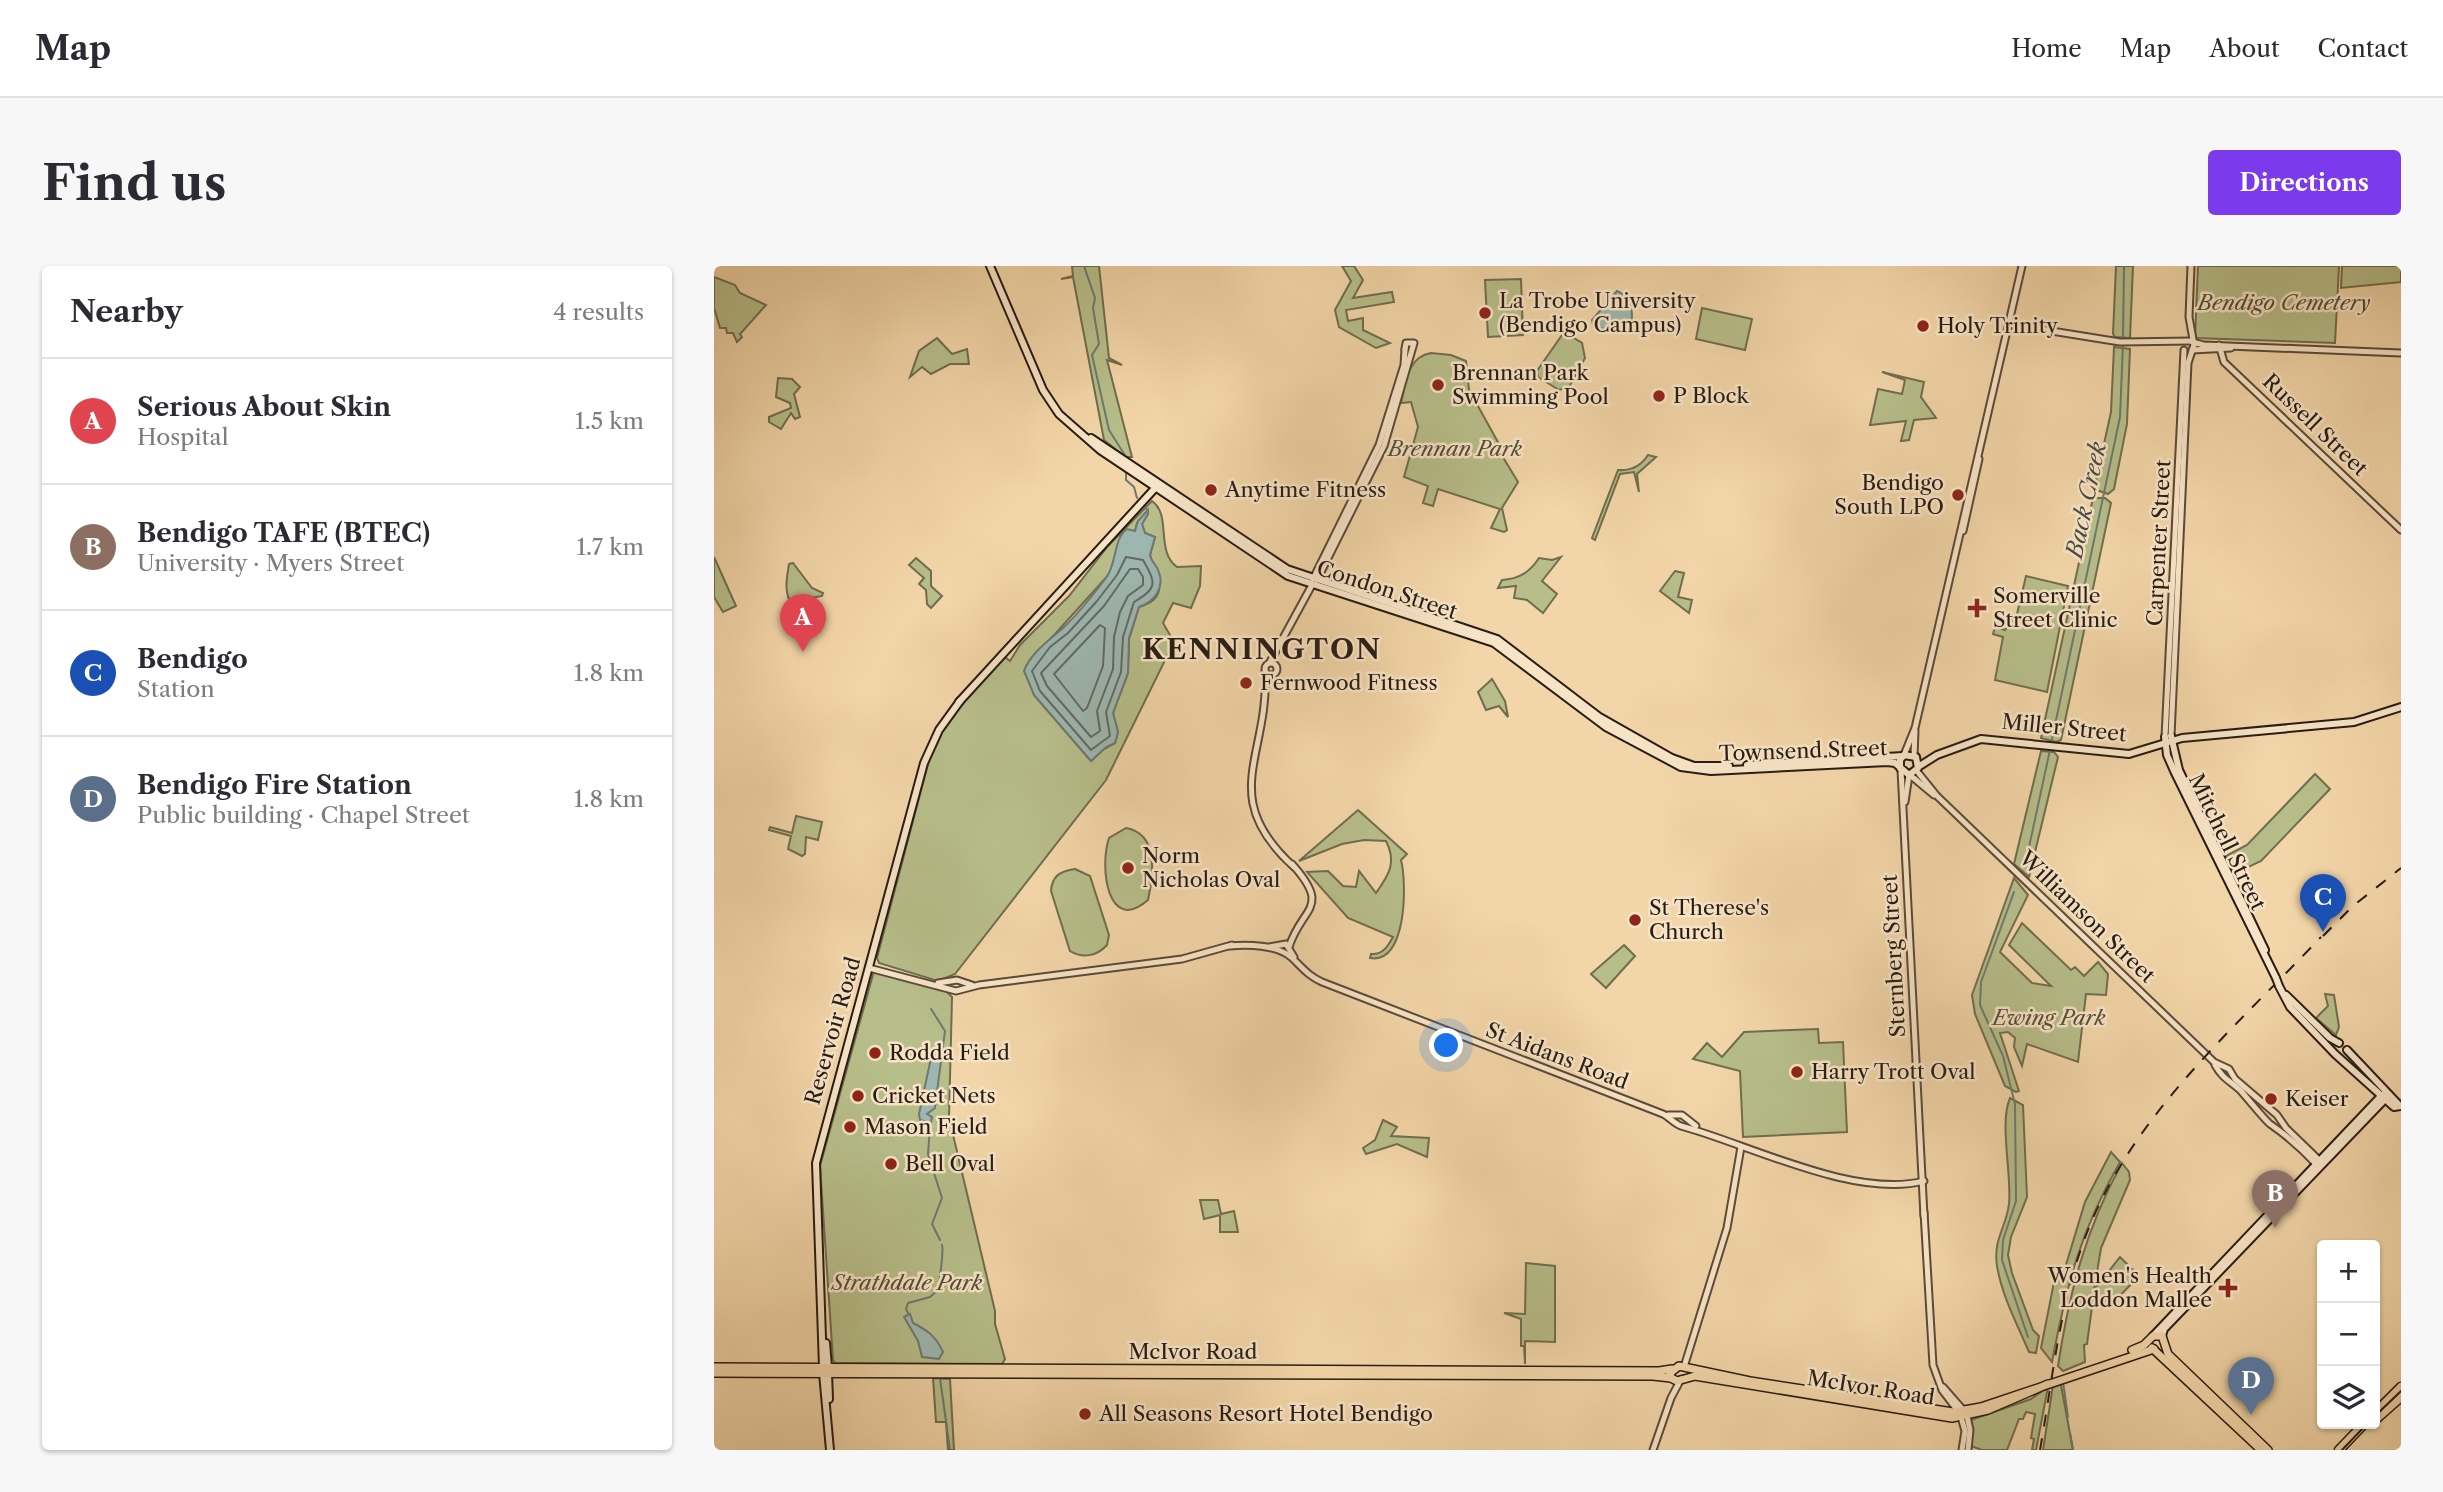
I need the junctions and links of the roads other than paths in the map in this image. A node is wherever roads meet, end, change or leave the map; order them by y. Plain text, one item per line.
1 (990, 266) edge
2 (2021, 266) edge
3 (2191, 266) edge
4 (2008, 324) junction
5 (2188, 346) junction
6 (2221, 347) junction
7 (2401, 353) edge
8 (1158, 487) junction
9 (2401, 530) edge
10 (1324, 566) junction
11 (1314, 581) junction
12 (1325, 583) junction
13 (1368, 597) junction
14 (1381, 606) junction
15 (1455, 627) junction
16 (1282, 646) junction
17 (1270, 662) junction
18 (1277, 667) junction
19 (1265, 671) junction
20 (1273, 675) junction
21 (1264, 692) junction
22 (2401, 707) edge
23 (1916, 728) junction
24 (1619, 731) junction
25 (2168, 739) junction
26 (2151, 748) junction
27 (1937, 755) junction
28 (2167, 755) junction
29 (1903, 756) junction
30 (1915, 757) junction
31 (1917, 768) junction
32 (1708, 769) junction
33 (1900, 769) junction
34 (1253, 771) junction
35 (1910, 775) junction
36 (1937, 796) junction
37 (1904, 816) junction
38 (1262, 825) junction
39 (1266, 839) junction
40 (1294, 867) junction
41 (2247, 918) junction
42 (1284, 949) junction
43 (870, 966) junction
44 (953, 981) junction
45 (929, 982) junction
46 (962, 982) junction
47 (979, 985) junction
48 (2281, 989) junction
49 (953, 990) junction
50 (961, 990) junction
51 (2339, 1043) junction
52 (2347, 1050) junction
53 (2335, 1053) junction
54 (2222, 1070) junction
55 (2231, 1073) junction
56 (2226, 1080) junction
57 (2386, 1096) junction
58 (2398, 1104) edge
59 (2273, 1113) junction
60 (2401, 1114) edge
61 (2267, 1118) junction
62 (2278, 1118) junction
63 (1676, 1119) junction
64 (1685, 1122) junction
65 (2273, 1124) junction
66 (1740, 1145) junction
67 (2319, 1164) junction
68 (1923, 1180) junction
69 (2230, 1257) junction
70 (2151, 1338) junction
71 (2163, 1340) junction
72 (1690, 1342) junction
73 (2154, 1349) junction
74 (714, 1367) edge
75 (1673, 1368) junction
76 (1684, 1369) junction
77 (826, 1370) junction
78 (1015, 1371) junction
79 (714, 1373) edge
80 (1671, 1379) junction
81 (1682, 1379) junction
82 (1937, 1379) junction
83 (2061, 1379) junction
84 (2048, 1384) junction
85 (2401, 1387) edge
86 (1845, 1396) junction
87 (2401, 1397) edge
88 (1671, 1398) junction
89 (1956, 1401) junction
90 (1860, 1404) junction
91 (1905, 1406) junction
92 (2219, 1406) junction
93 (2385, 1407) edge
94 (1977, 1408) junction
95 (1921, 1414) junction
96 (1963, 1414) junction
97 (2359, 1429) edge
98 (2366, 1429) edge
99 (2259, 1446) edge
100 (830, 1450) edge
101 (1653, 1450) edge
102 (1965, 1450) edge
103 (2268, 1450) edge
104 (2339, 1450) edge
105 (2346, 1450) edge

1 - 8 main road, Condon Street
2 - 4 street
3 - 5 street, Carpenter Street
4 - 5 street
4 - 23 street
5 - 6 street
5 - 25 street, Carpenter Street
6 - 7 street
6 - 9 street, Russell Street
8 - 11 main road, Condon Street
8 - 43 main road, Reservoir Road
10 - 11 street
10 - 11 street
10 - 12 street
11 - 12 main road, Condon Street
11 - 14 main road, Condon Street
11 - 16 street
12 - 13 main road, Condon Street
13 - 14 main road
13 - 15 main road, Condon Street
14 - 15 main road, Condon Street
15 - 24 main road, Condon Street
16 - 17 street
16 - 18 street
17 - 18 street
17 - 19 street
18 - 20 street
19 - 20 street
19 - 21 street
20 - 21 street
21 - 34 street
22 - 25 main road
23 - 29 street
23 - 30 street
24 - 32 main road, Condon Street
24 - 32 main road, Condon Street
25 - 26 main road, Miller Street
25 - 28 main road, Mitchell Street
25 - 41 main road, Mitchell Street
26 - 27 main road, Miller Street
26 - 28 main road
27 - 30 main road, Miller Street
27 - 31 main road, Miller Street
28 - 41 main road, Mitchell Street
29 - 30 main road, Townsend Street
29 - 32 main road, Townsend Street
29 - 33 main road
30 - 31 main road
31 - 35 main road, Miller Street
31 - 36 street, Williamson Street
32 - 33 main road, Townsend Street
33 - 35 main road
33 - 37 street, Sternberg Street
34 - 38 street
34 - 39 street
35 - 36 street, Williamson Street
35 - 37 street, Sternberg Street
36 - 54 street, Williamson Street
37 - 68 street, Sternberg Street
38 - 39 street
38 - 40 street
39 - 40 street
40 - 42 street
41 - 48 main road, Mitchell Street, bridge
42 - 47 street
42 - 63 street, St Aidans Road
43 - 45 street
43 - 77 main road, Reservoir Road
44 - 45 street
44 - 46 street
44 - 49 street
45 - 49 street
46 - 47 street
46 - 50 street
47 - 50 street
48 - 51 main road, Mitchell Street
48 - 53 main road, Mitchell Street
49 - 50 street
51 - 52 main road, Mitchell Street
51 - 53 main road
52 - 53 main road
52 - 57 main road, Mitchell Street
53 - 57 main road, Mitchell Street
54 - 55 street
54 - 56 street
55 - 56 street
55 - 59 street
56 - 61 street
57 - 58 main road, Mitchell Street
57 - 67 main road
58 - 60 street, Mitchell Street
59 - 61 street
59 - 62 street
61 - 65 street
62 - 65 street
62 - 67 street
63 - 64 street
63 - 64 street
64 - 66 street
65 - 67 street
66 - 68 street
66 - 72 street
67 - 69 main road
68 - 82 street, Sternberg Street
69 - 70 main road
69 - 71 main road
70 - 71 main road
70 - 73 main road
70 - 83 main road, McIvor Road
71 - 73 main road, McIvor Road
71 - 92 main road
72 - 75 street
72 - 76 street
73 - 83 main road, McIvor Road
73 - 92 main road
74 - 77 main road, McIvor Road
75 - 76 main road, McIvor Road
75 - 78 main road, McIvor Road
75 - 80 main road
76 - 81 main road
76 - 86 main road, McIvor Road
77 - 78 main road, McIvor Road
77 - 79 main road, McIvor Road
77 - 100 main road, Reservoir Road
78 - 80 main road, McIvor Road
80 - 81 main road, McIvor Road
80 - 88 street
81 - 88 street
81 - 90 main road, McIvor Road
82 - 89 street
82 - 96 street, Sternberg Street
83 - 84 main road, McIvor Road
84 - 94 main road, McIvor Road
84 - 96 main road, McIvor Road
85 - 93 highway
86 - 90 main road
86 - 91 main road, McIvor Road
87 - 93 highway
88 - 101 street
89 - 94 street
89 - 96 street
90 - 95 main road, McIvor Road
91 - 95 main road
91 - 96 main road, McIvor Road
92 - 99 main road
94 - 96 main road, McIvor Road
95 - 96 main road, McIvor Road
96 - 102 street
97 - 104 highway
98 - 105 highway
99 - 103 main road

